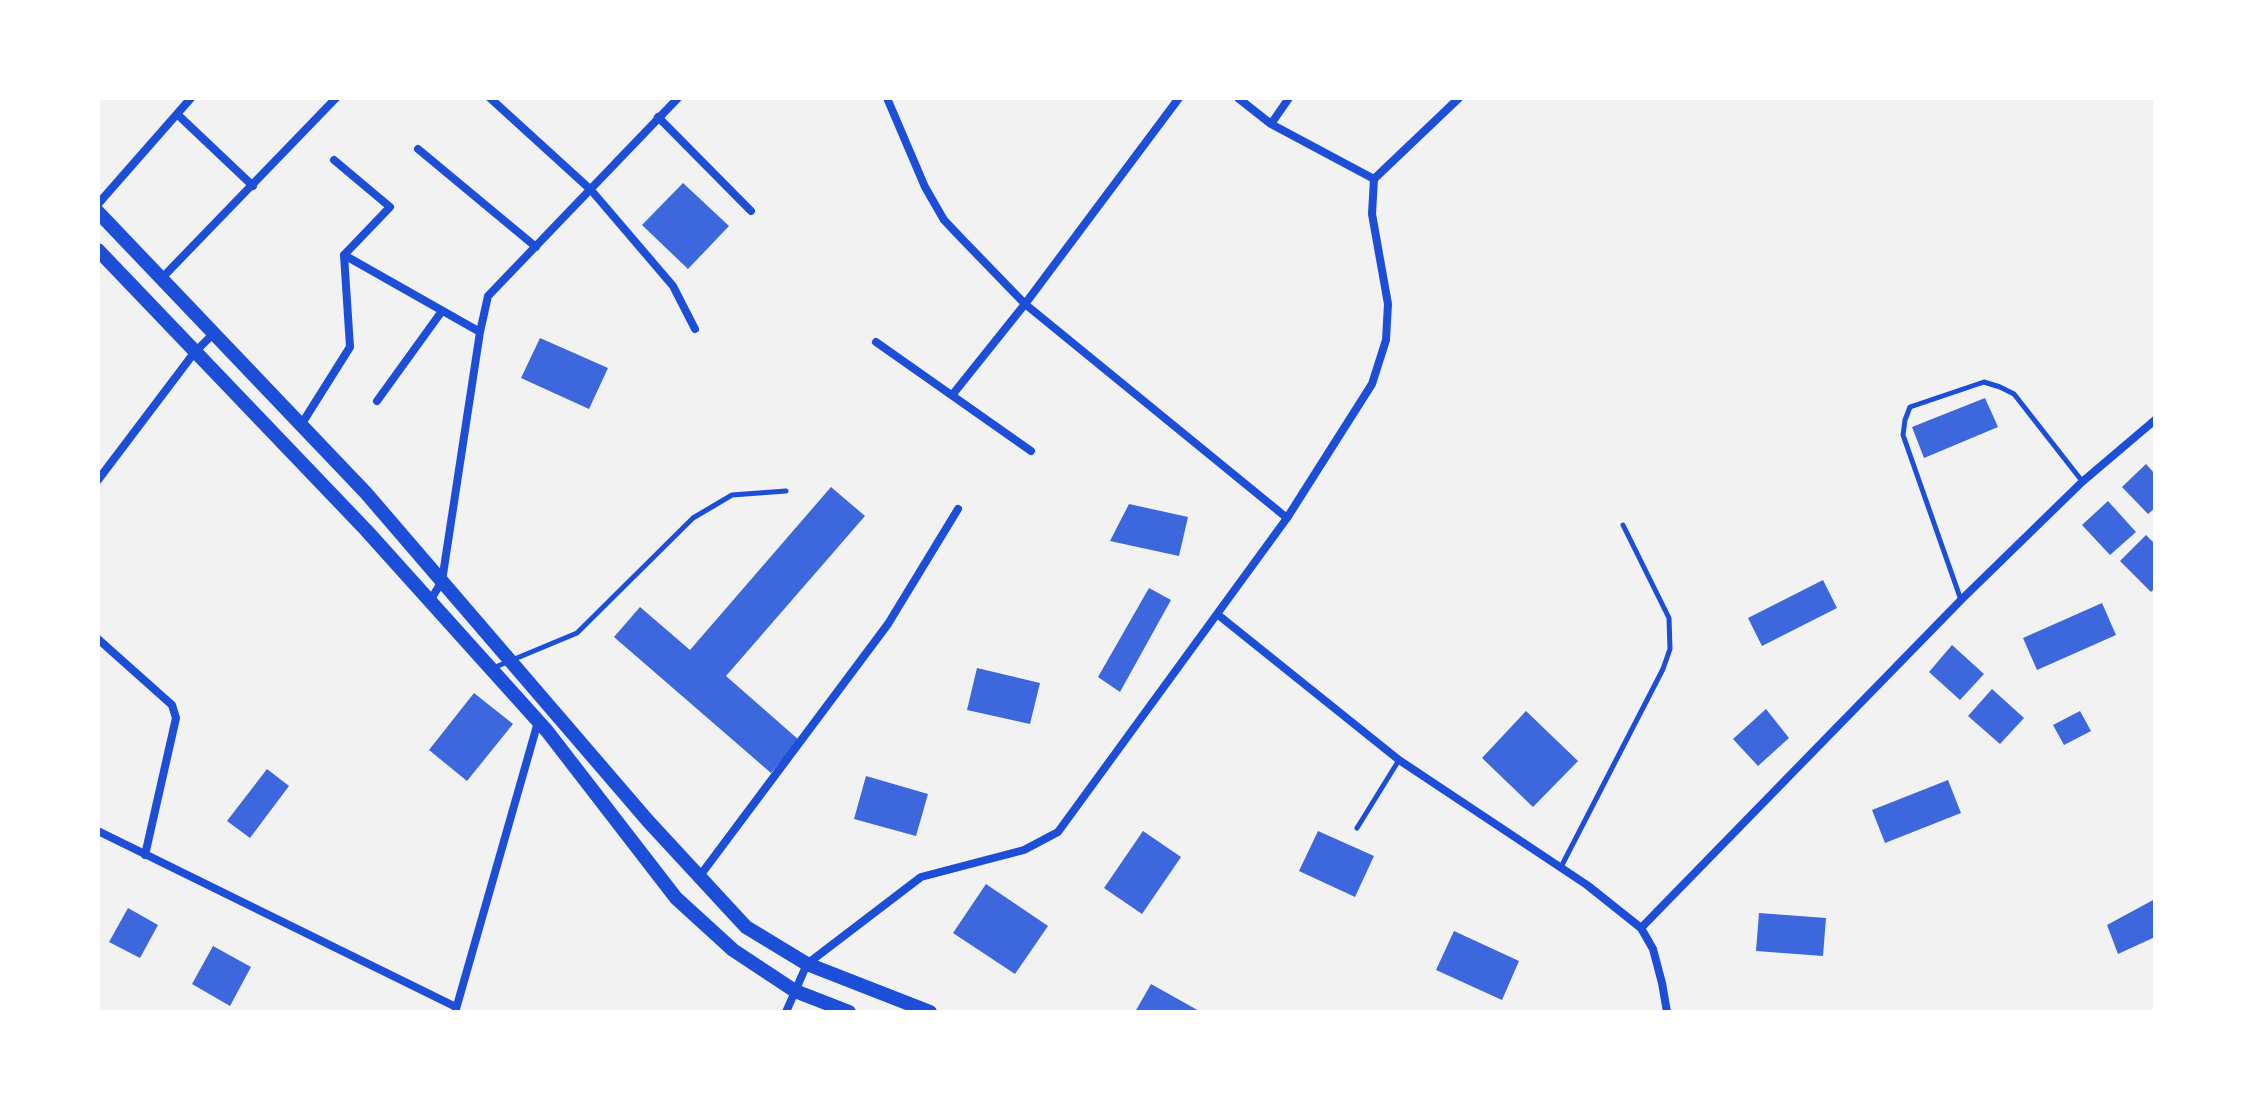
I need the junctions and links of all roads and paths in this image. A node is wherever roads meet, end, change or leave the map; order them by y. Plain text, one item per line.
1 (191, 98) edge
2 (336, 98) edge
3 (490, 98) edge
4 (678, 98) edge
5 (887, 98) edge
6 (1179, 98) edge
7 (1238, 98) edge
8 (1289, 98) edge
9 (1459, 98) edge
10 (177, 114) junction
11 (658, 117) junction
12 (1271, 124) junction
13 (418, 149) dead end
14 (334, 160) dead end
15 (1374, 179) junction
16 (253, 186) junction
17 (591, 190) junction
18 (98, 204) edge
19 (751, 211) dead end
20 (98, 212) edge
21 (536, 247) junction
22 (98, 250) edge
23 (344, 255) junction
24 (161, 279) junction
25 (1025, 304) junction
26 (442, 311) junction
27 (695, 329) dead end
28 (214, 332) junction
29 (480, 332) junction
30 (876, 342) dead end
31 (194, 353) junction
32 (953, 394) junction
33 (377, 401) dead end
34 (2155, 420) edge
35 (301, 425) junction
36 (1031, 451) dead end
37 (98, 480) edge
38 (2082, 482) junction
39 (786, 491) dead end
40 (958, 509) dead end
41 (1287, 518) junction
42 (1623, 525) dead end
43 (442, 581) junction
44 (1961, 600) junction
45 (430, 601) junction
46 (1217, 614) junction
47 (98, 639) edge
48 (508, 661) junction
49 (491, 669) junction
50 (542, 726) junction
51 (1399, 760) junction
52 (1357, 828) dead end
53 (98, 831) edge
54 (145, 855) junction
55 (1564, 870) junction
56 (698, 878) junction
57 (1641, 928) junction
58 (807, 964) junction
59 (795, 991) junction
60 (455, 1010) edge
61 (786, 1012) edge
62 (849, 1012) edge
63 (930, 1012) edge
64 (1667, 1012) edge

1 - 10 street
2 - 16 street
3 - 17 street
4 - 11 street
5 - 25 street
6 - 25 street
7 - 12 street
8 - 12 street
9 - 15 street
10 - 16 street
10 - 18 street
11 - 17 street
11 - 19 street
12 - 15 street
13 - 21 street
14 - 23 street
15 - 41 street
16 - 24 street
17 - 21 street
17 - 27 street
20 - 24 main road
21 - 29 street
22 - 31 main road
23 - 26 street
23 - 35 street
24 - 28 main road
25 - 32 street
25 - 41 street
26 - 29 street
26 - 33 street
28 - 31 street
28 - 35 main road
29 - 43 street
30 - 32 street
31 - 37 street
31 - 45 main road
32 - 36 street
34 - 38 street
35 - 43 main road
38 - 44 street
38 - 44 lane
39 - 48 lane
40 - 56 street
41 - 46 street
42 - 55 lane
43 - 45 street
43 - 48 main road
44 - 57 street
45 - 49 main road
46 - 51 street
46 - 58 street
47 - 54 street
48 - 49 lane
48 - 56 main road
49 - 50 main road
50 - 59 main road
50 - 60 street
51 - 52 lane
51 - 55 street
53 - 54 street
54 - 60 street
55 - 57 street
56 - 58 main road
57 - 64 street
58 - 59 street
58 - 63 main road
59 - 61 street
59 - 62 main road

